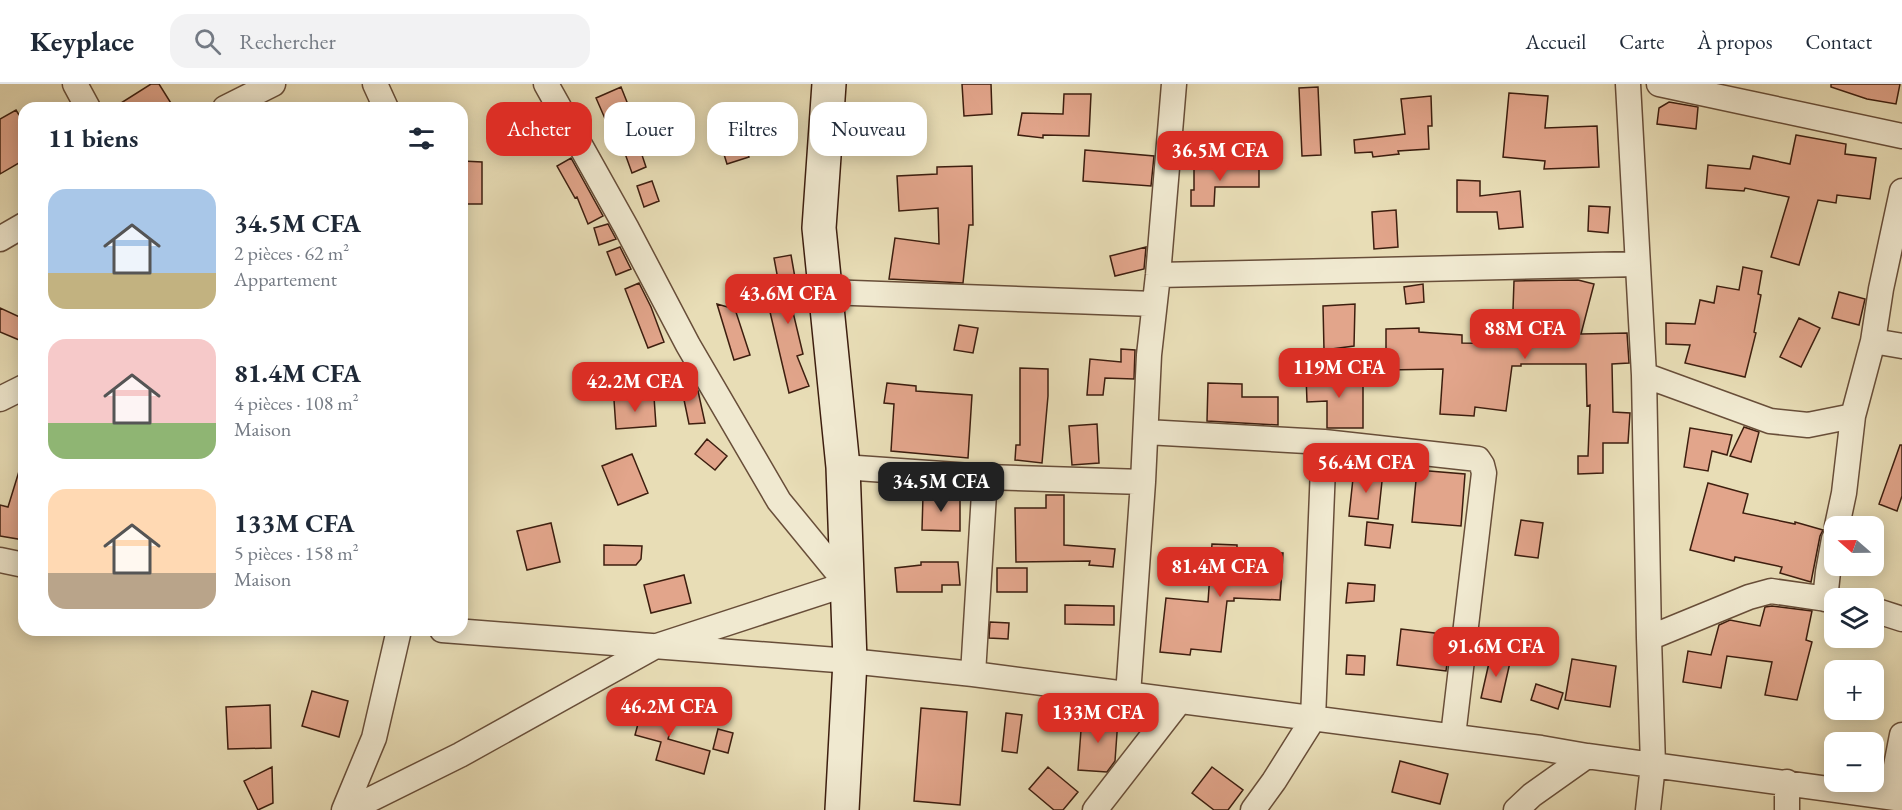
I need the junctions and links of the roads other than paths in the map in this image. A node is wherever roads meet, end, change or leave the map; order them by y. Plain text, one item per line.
1 (75, 84) edge
2 (273, 84) edge
3 (375, 84) edge
4 (546, 84) edge
5 (828, 84) edge
6 (1174, 84) edge
7 (1628, 84) edge
8 (1659, 84) edge
9 (85, 102) edge
10 (237, 102) edge
11 (383, 102) edge
12 (1902, 136) edge
13 (1902, 191) edge
14 (18, 228) edge
15 (0, 238) edge
16 (1637, 264) junction
17 (1158, 275) junction
18 (826, 292) junction
19 (1154, 304) junction
20 (1872, 341) junction
21 (1902, 346) edge
22 (1644, 375) junction
23 (18, 390) edge
24 (0, 399) edge
25 (1853, 417) junction
26 (1146, 432) junction
27 (1324, 442) junction
28 (843, 468) junction
29 (985, 477) junction
30 (1143, 482) junction
31 (1839, 516) edge
32 (0, 560) edge
33 (18, 564) edge
34 (847, 584) junction
35 (1824, 599) edge
36 (1884, 613) edge
37 (1902, 619) edge
38 (468, 632) edge
39 (398, 636) edge
40 (1649, 638) junction
41 (654, 647) junction
42 (850, 661) junction
43 (973, 674) junction
44 (1128, 695) junction
45 (1179, 702) junction
46 (1313, 719) junction
47 (1902, 735) edge
48 (1453, 736) junction
49 (1587, 756) junction
50 (1653, 765) junction
51 (1787, 782) junction
52 (1896, 798) edge
53 (344, 810) edge
54 (349, 810) edge
55 (842, 810) edge
56 (1095, 810) edge
57 (1252, 810) edge
58 (1516, 810) edge
59 (1648, 810) edge
60 (1787, 810) edge

1 - 9 street
2 - 10 street
3 - 11 street
4 - 34 street
5 - 18 main road
6 - 17 street
7 - 16 street
8 - 12 street
13 - 20 street
14 - 15 street
16 - 17 street
16 - 22 street
17 - 19 street
18 - 19 street
18 - 28 main road
19 - 26 street
20 - 21 street
20 - 25 street
22 - 25 street
22 - 40 street
23 - 24 street
25 - 31 street
26 - 27 street
26 - 30 street
27 - 46 street
27 - 48 street
28 - 29 street
28 - 34 main road
29 - 30 street
29 - 43 street
30 - 44 street
32 - 33 street
34 - 41 street
34 - 42 main road
35 - 40 street
36 - 37 street
38 - 41 street
39 - 53 street
40 - 50 street
41 - 42 street
41 - 54 street
42 - 43 street
42 - 55 main road
43 - 44 street
44 - 45 street
45 - 46 street
45 - 56 street
46 - 48 street
46 - 57 street
47 - 52 street
48 - 49 street
49 - 50 street
49 - 58 street
50 - 51 street
50 - 59 street
51 - 52 street
51 - 60 street

